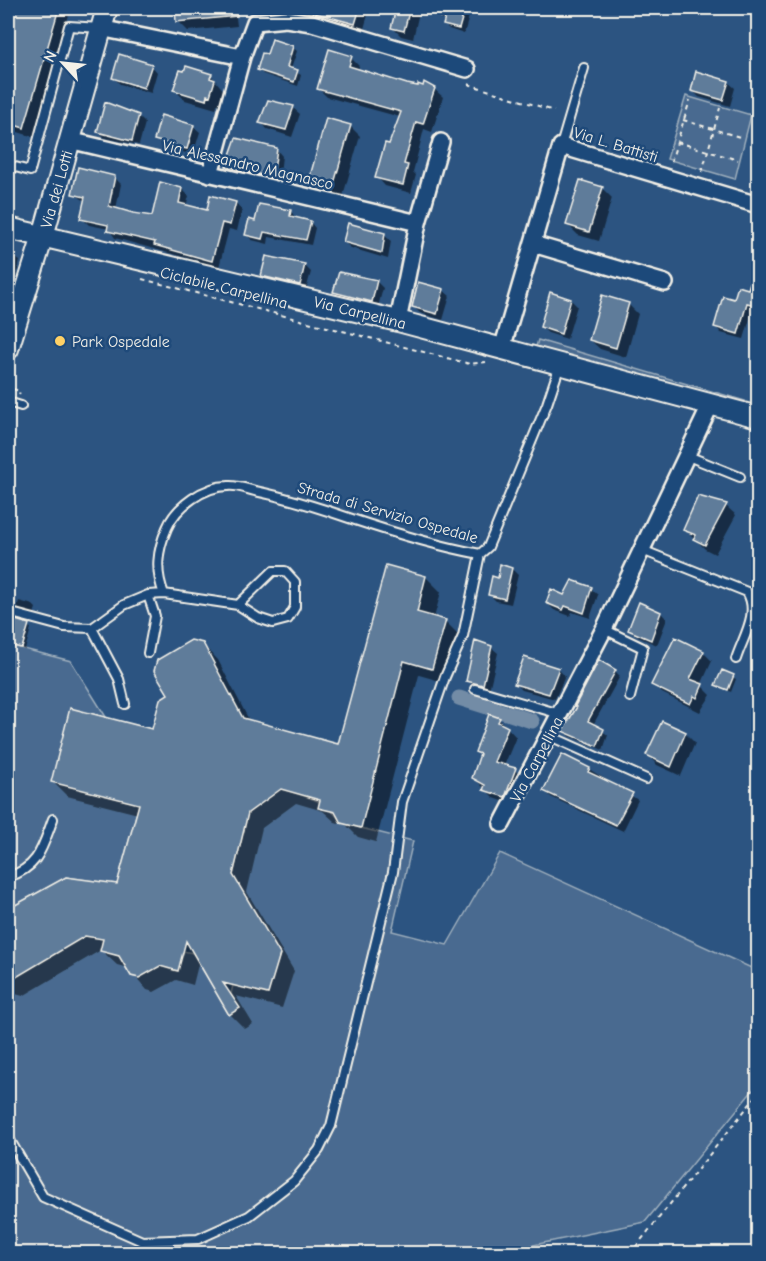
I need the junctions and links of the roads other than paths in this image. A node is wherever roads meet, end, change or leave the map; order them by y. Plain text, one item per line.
1 (106, 8) edge
2 (100, 28) junction
3 (242, 57) junction
4 (584, 68) dead end
5 (468, 69) road end
6 (69, 140) junction
7 (441, 141) dead end
8 (561, 146) junction
9 (8, 165) edge
10 (210, 174) junction
11 (759, 205) edge
12 (418, 223) junction
13 (8, 228) edge
14 (43, 236) junction
15 (532, 244) junction
16 (665, 283) dead end
17 (398, 321) junction
18 (11, 353) edge
19 (498, 355) junction
20 (561, 364) junction
21 (8, 402) edge
22 (711, 404) junction
23 (21, 406) dead end
24 (759, 417) edge
25 (688, 456) junction
26 (740, 477) dead end
27 (642, 550) junction
28 (480, 554) junction
29 (164, 594) junction
30 (148, 595) junction
31 (238, 605) junction
32 (8, 612) edge
33 (92, 628) junction
34 (604, 629) junction
35 (148, 653) dead end
36 (736, 659) dead end
37 (475, 689) dead end
38 (630, 697) dead end
39 (125, 704) dead end
40 (560, 714) junction
41 (550, 736) junction
42 (646, 779) dead end
43 (53, 819) dead end
44 (502, 824) dead end
45 (8, 877) edge
46 (8, 1137) edge

1 - 2 street, Via dei Lotti
2 - 3 street
2 - 6 street, Via dei Lotti
2 - 9 lane
3 - 5 street
3 - 10 street
4 - 8 lane
6 - 10 street, Via Alessandro Magnasco
6 - 14 street, Via dei Lotti
7 - 12 street
8 - 11 street, Via L. Battisti
8 - 15 street, Via L. Battisti
10 - 12 street, Via Alessandro Magnasco
12 - 17 street
13 - 14 street, Via Carpellina
14 - 17 street, Via Carpellina
14 - 18 street, Via dei Lotti
15 - 16 street
15 - 19 street, Via L. Battisti
17 - 19 street, Via Carpellina
19 - 20 street, Via Carpellina
20 - 22 street, Via Carpellina
20 - 28 lane, Strada di Servizio Ospedale
21 - 23 lane
22 - 24 street, Via Carpellina
22 - 25 street, Via Carpellina
25 - 26 lane
25 - 27 street, Via Carpellina
27 - 34 street, Via Carpellina
27 - 36 lane
28 - 29 lane, Strada di Servizio Ospedale
28 - 46 lane
29 - 30 lane
29 - 31 lane
30 - 33 lane
30 - 35 lane
31 - 31 lane
32 - 33 lane
33 - 39 lane
34 - 38 lane
34 - 40 street, Via Carpellina
37 - 40 lane
40 - 41 street, Via Carpellina
41 - 42 lane
41 - 44 street, Via Carpellina
43 - 45 lane

